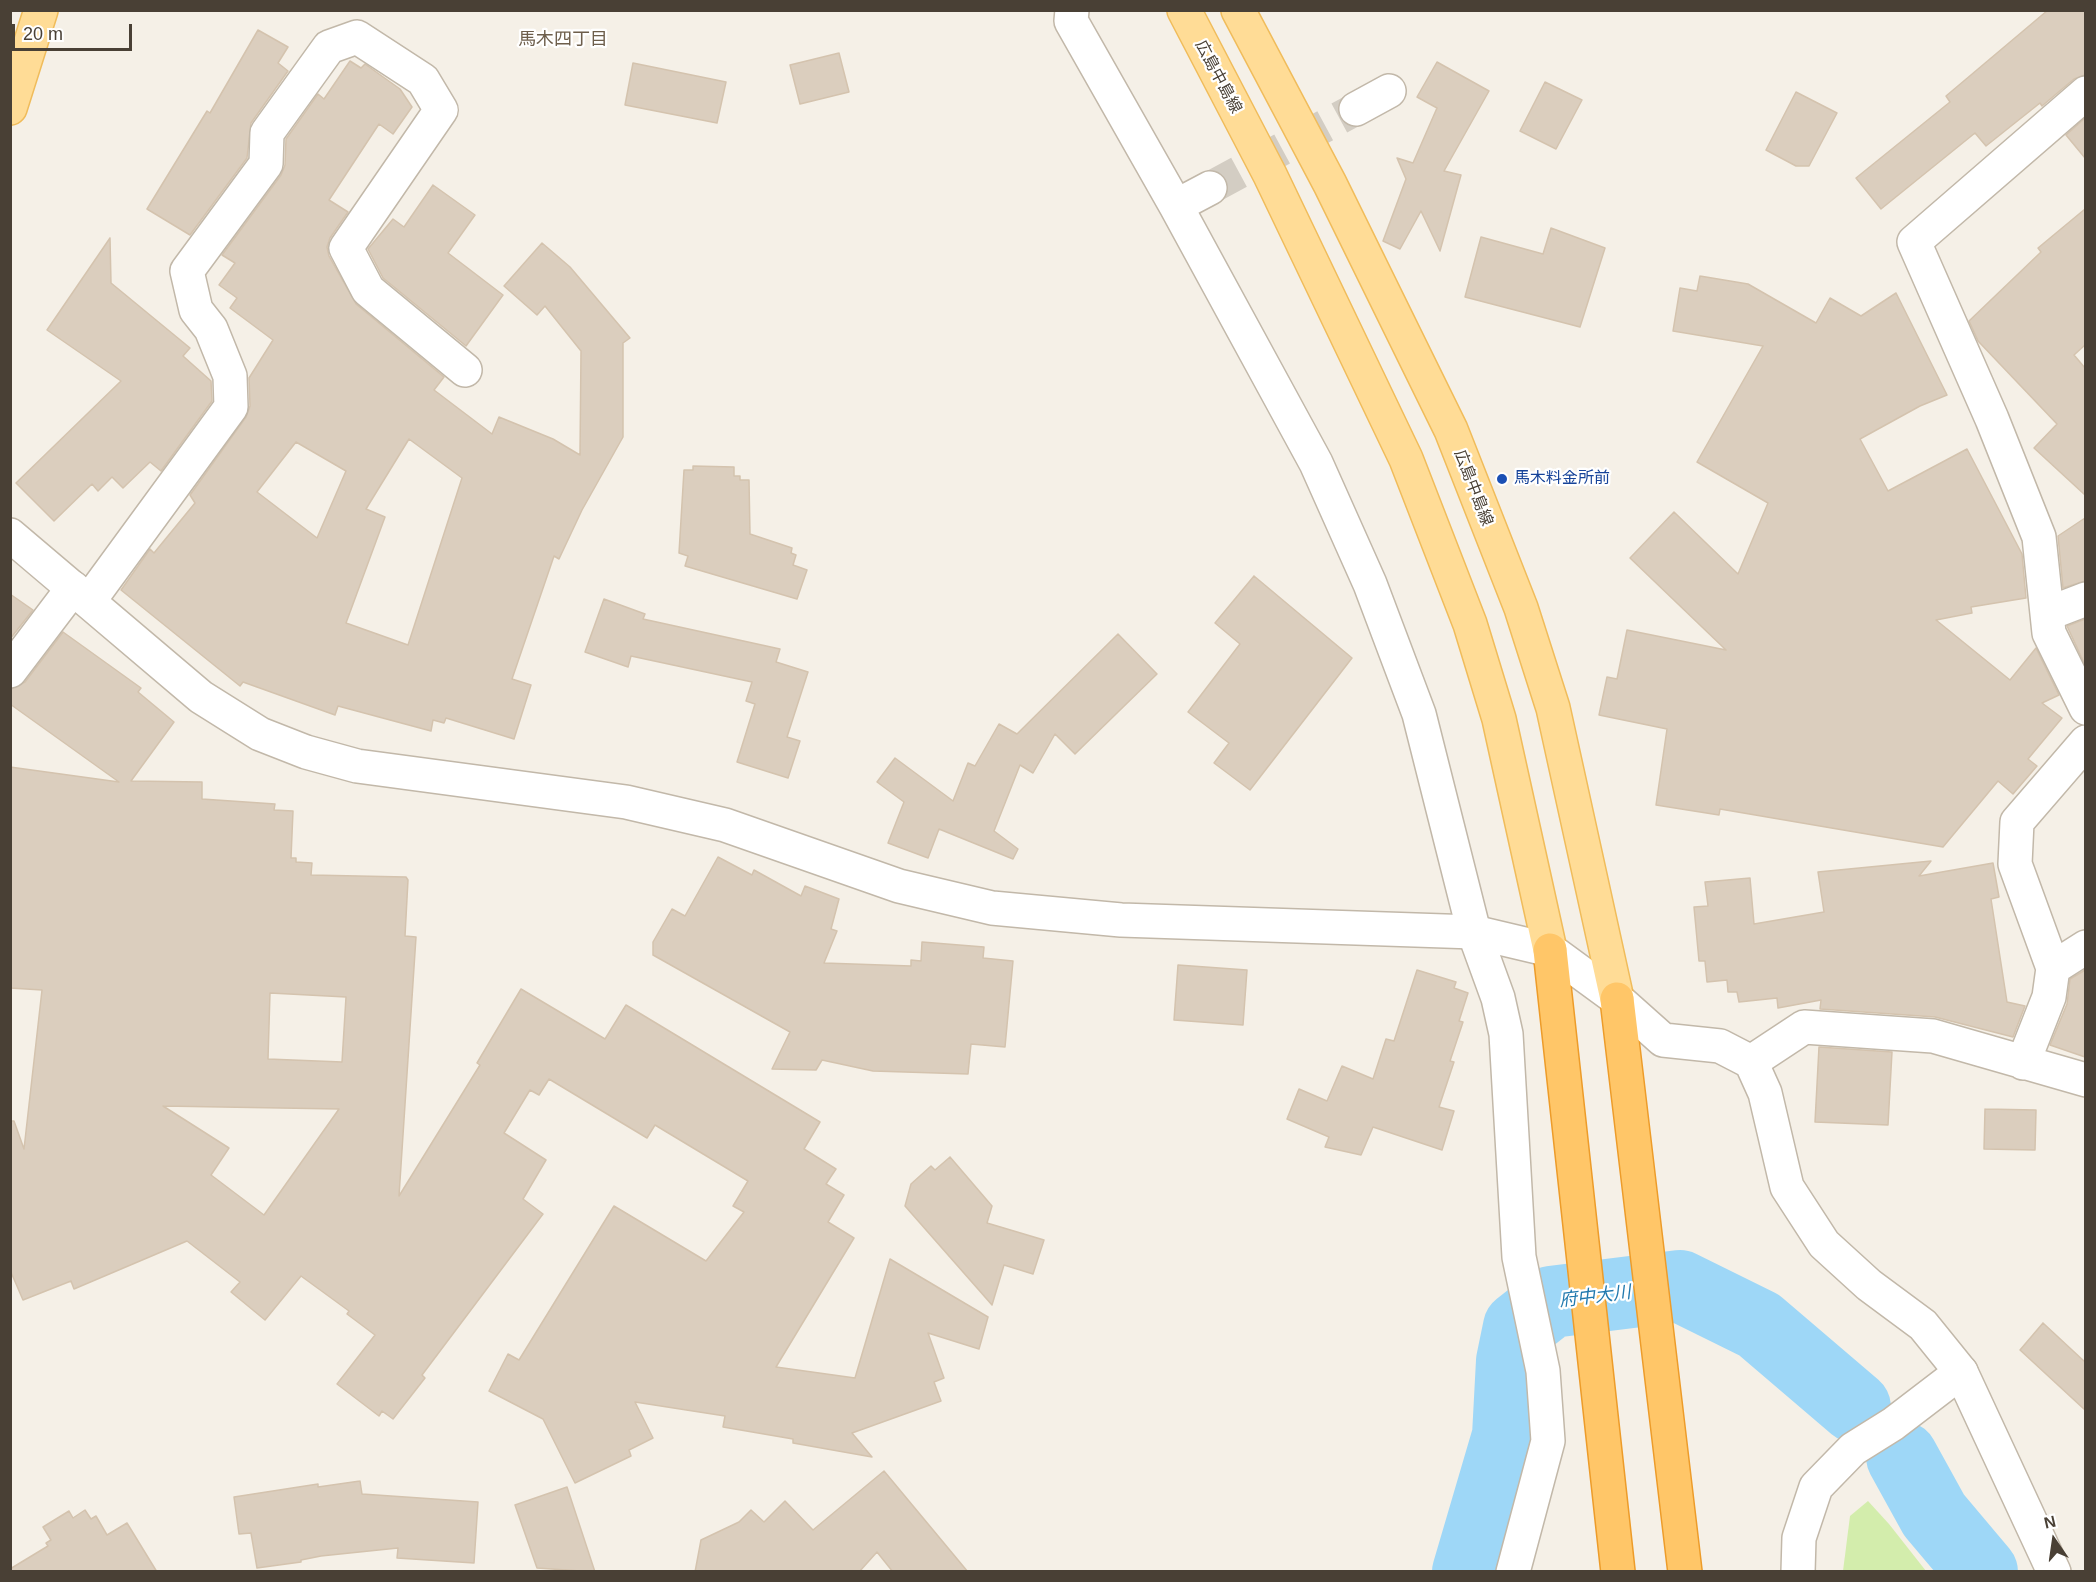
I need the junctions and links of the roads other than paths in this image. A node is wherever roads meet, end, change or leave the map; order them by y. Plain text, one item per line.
1 (41, 10) edge
2 (1072, 10) edge
3 (1184, 10) edge
4 (1238, 10) edge
5 (1389, 91) dead end
6 (2085, 93) edge
7 (10, 108) edge
8 (1356, 109) tunnel mouth
9 (1210, 188) tunnel mouth
10 (1176, 206) junction
11 (465, 370) dead end
12 (10, 535) edge
13 (81, 595) junction
14 (2085, 599) edge
15 (2047, 615) junction
16 (10, 672) edge
17 (2085, 708) edge
18 (2085, 742) edge
19 (1474, 932) junction
20 (2085, 947) edge
21 (1550, 950) junction
22 (2053, 968) junction
23 (1617, 999) junction
24 (1751, 1062) junction
25 (2024, 1063) junction
26 (2085, 1080) edge
27 (1961, 1372) junction
28 (2053, 1569) edge
29 (1514, 1572) edge
30 (1618, 1572) edge
31 (1685, 1572) edge
32 (1798, 1572) edge

1 - 7 main road
2 - 10 street
3 - 21 main road, 広島中島線
4 - 23 main road, 広島中島線
5 - 8 street
6 - 15 street
9 - 10 street
10 - 19 street
11 - 13 street
12 - 13 street
13 - 16 street
13 - 19 street
14 - 15 street
15 - 17 street
18 - 22 street
19 - 21 street
19 - 29 street
20 - 22 street
21 - 23 street
21 - 30 highway
22 - 25 street
23 - 24 street
23 - 31 highway
24 - 25 street
24 - 27 street
25 - 26 street
27 - 28 street
27 - 32 street

